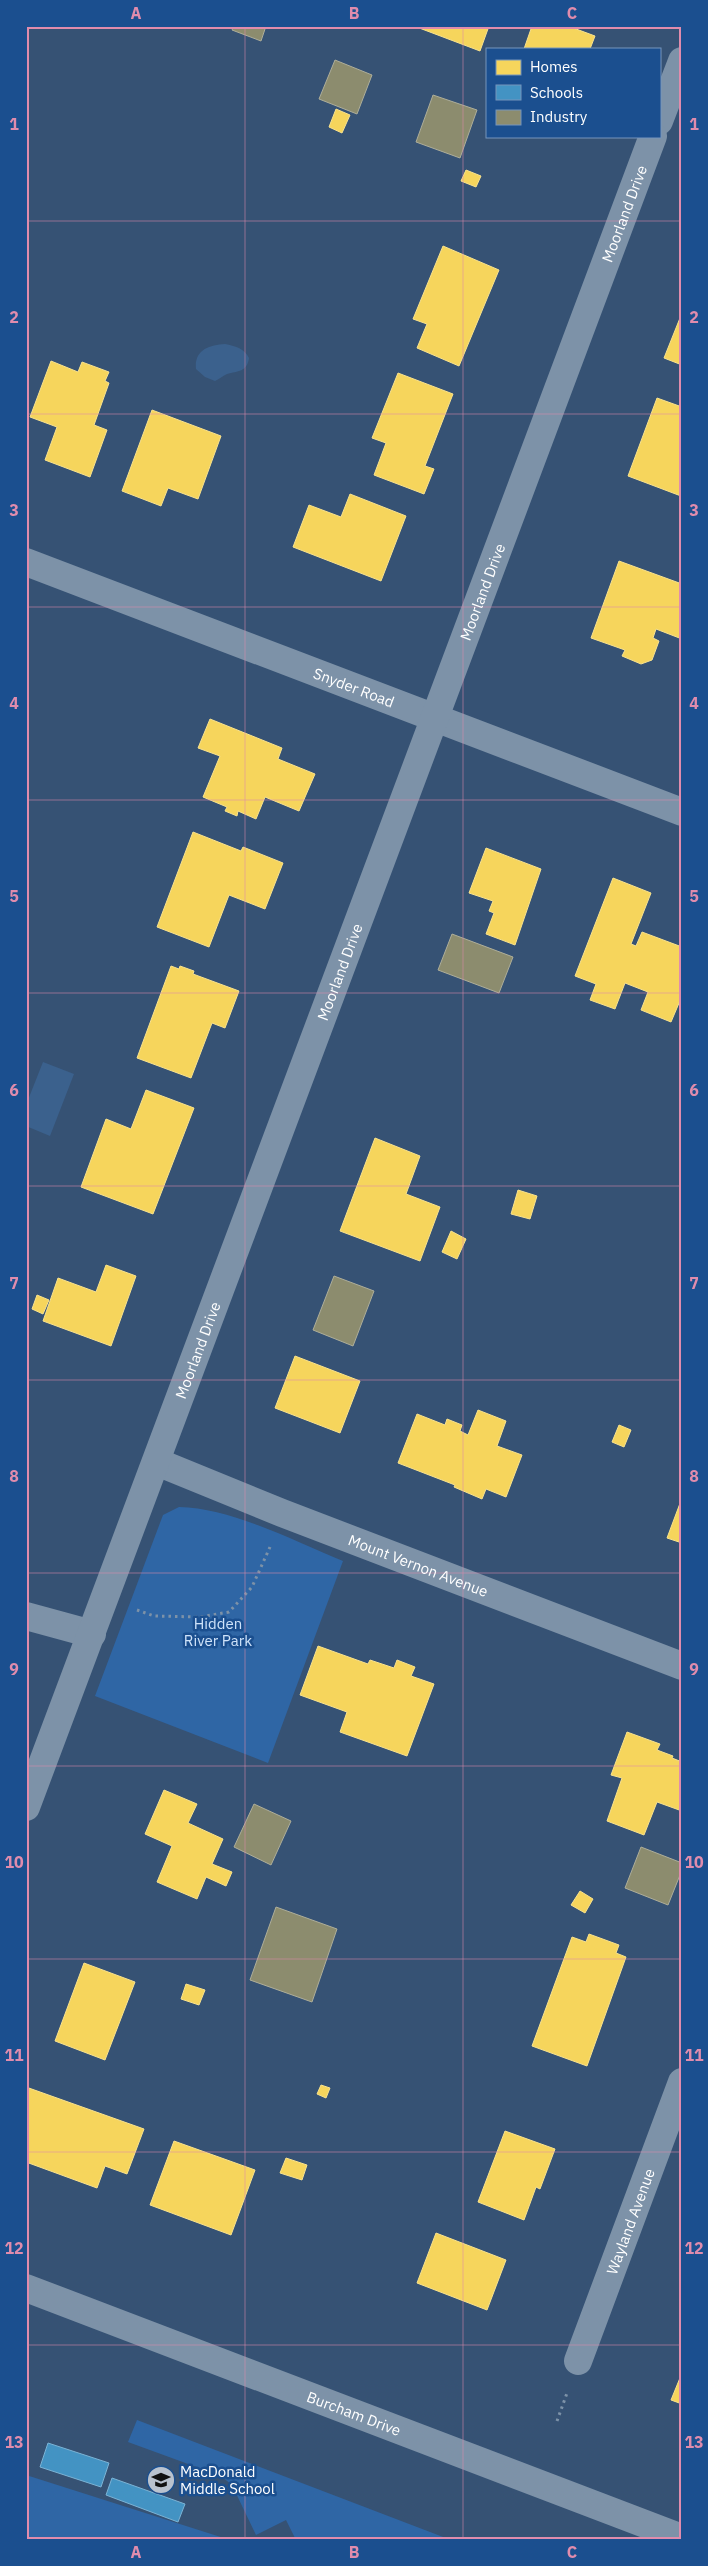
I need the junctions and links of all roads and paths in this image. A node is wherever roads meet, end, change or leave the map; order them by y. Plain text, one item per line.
1 (682, 61) edge
2 (660, 118) edge
3 (652, 138) edge
4 (26, 562) edge
5 (434, 717) junction
6 (682, 812) edge
7 (157, 1462) junction
8 (282, 1513) junction
9 (106, 1597) junction
10 (26, 1616) edge
11 (92, 1634) junction
12 (682, 1666) edge
13 (26, 1807) edge
14 (682, 2082) edge
15 (26, 2288) edge
16 (578, 2361) dead end
17 (682, 2538) edge

1 - 2 street
3 - 5 street, Moorland Drive
4 - 5 street, Snyder Road
5 - 6 street, Snyder Road
5 - 7 street, Moorland Drive
7 - 8 street, Mount Vernon Avenue
7 - 9 street, Moorland Drive
8 - 9 path
8 - 12 street, Mount Vernon Avenue
9 - 11 street, Moorland Drive
10 - 11 street
11 - 13 street, Moorland Drive
14 - 16 street, Wayland Avenue
15 - 17 street, Burcham Drive

